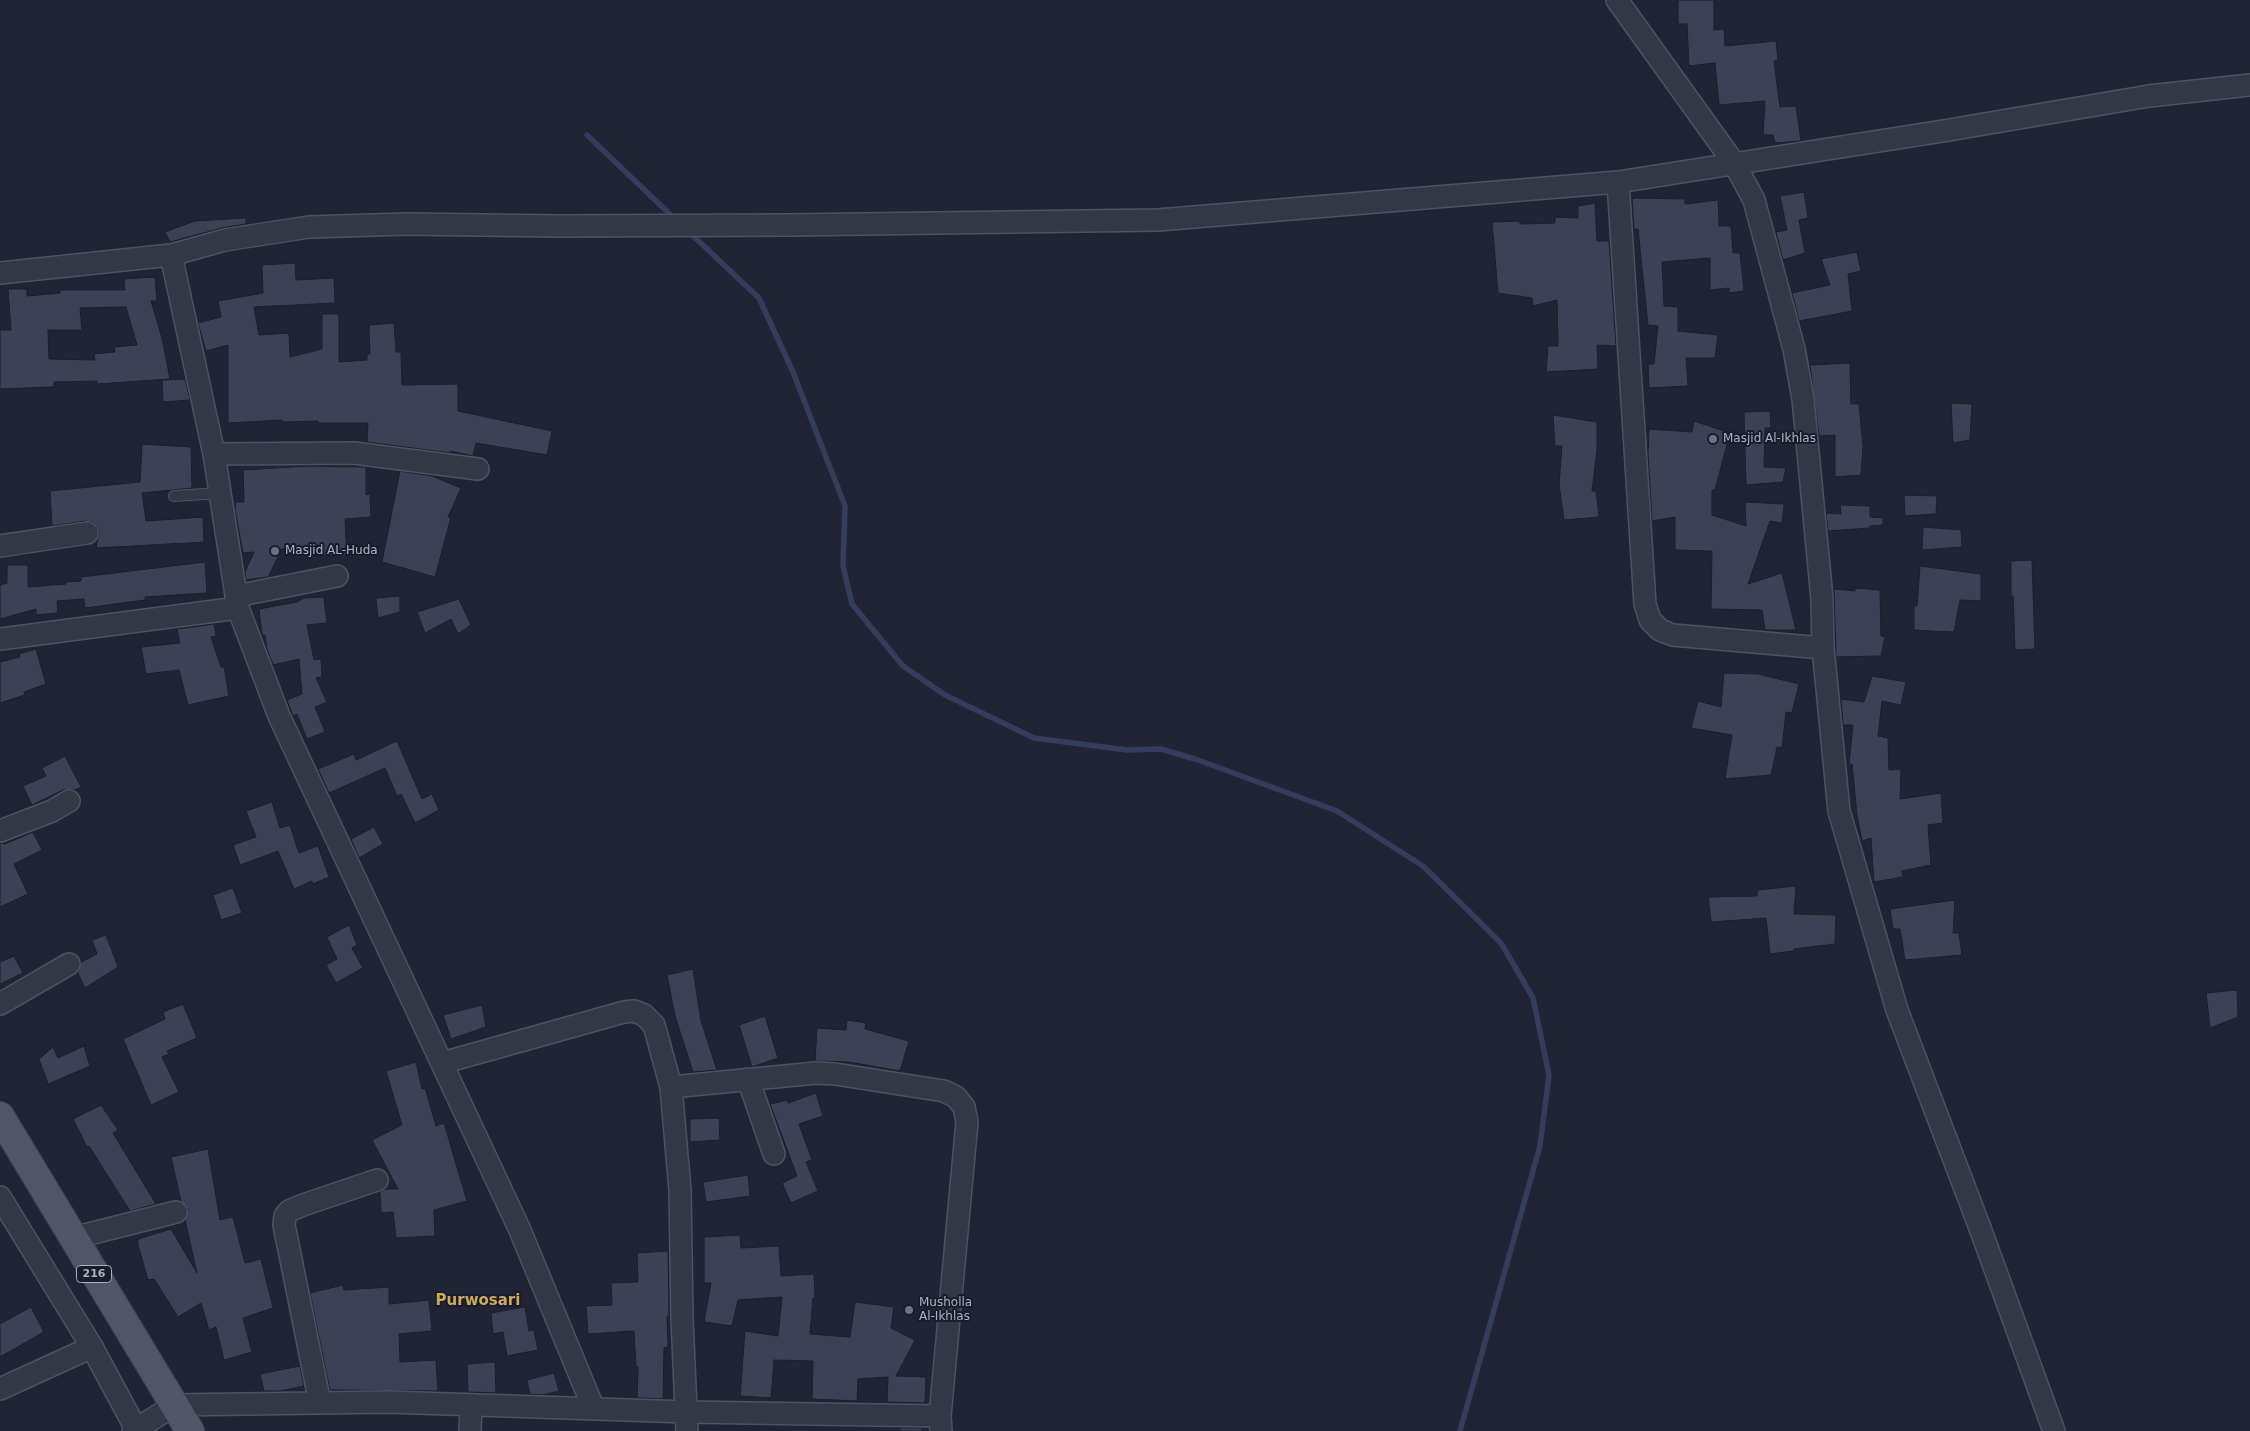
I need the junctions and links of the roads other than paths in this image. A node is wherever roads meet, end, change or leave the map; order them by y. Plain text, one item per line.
1 (1617, 0) edge
2 (2250, 85) edge
3 (1734, 163) junction
4 (1618, 182) junction
5 (170, 255) junction
6 (0, 273) edge
7 (214, 454) junction
8 (478, 469) dead end
9 (220, 493) junction
10 (174, 496) dead end
11 (87, 533) dead end
12 (0, 546) edge
13 (337, 576) dead end
14 (237, 602) junction
15 (0, 639) edge
16 (1822, 648) junction
17 (69, 801) dead end
18 (0, 831) edge
19 (69, 964) dead end
20 (0, 1004) edge
21 (442, 1063) junction
22 (748, 1079) junction
23 (671, 1087) junction
24 (0, 1116) edge
25 (774, 1154) dead end
26 (377, 1180) dead end
27 (0, 1197) edge
28 (176, 1212) dead end
29 (73, 1238) junction
30 (92, 1348) junction
31 (0, 1389) edge
32 (320, 1403) junction
33 (175, 1405) junction
34 (471, 1405) junction
35 (593, 1407) junction
36 (687, 1421) edge
37 (940, 1424) edge
38 (135, 1430) edge
39 (190, 1431) edge
40 (470, 1431) edge
41 (2054, 1431) edge

1 - 3 street
2 - 3 street
3 - 4 street
3 - 16 street
4 - 5 street
4 - 16 street
5 - 6 street
5 - 7 street
7 - 8 street
7 - 9 street
9 - 10 lane
9 - 14 street
11 - 12 street
13 - 14 street
14 - 15 street
14 - 21 street
16 - 41 street
17 - 18 street
19 - 20 street
21 - 23 street
21 - 35 street
22 - 23 street
22 - 25 street
22 - 37 street
23 - 36 street
24 - 29 main road, 216
26 - 32 street
27 - 30 street
28 - 29 street
29 - 33 main road, 216
30 - 31 street
30 - 38 street
32 - 33 street
32 - 34 street
33 - 38 street
33 - 39 main road, 216
34 - 35 street
34 - 40 street
35 - 36 street
36 - 37 street

